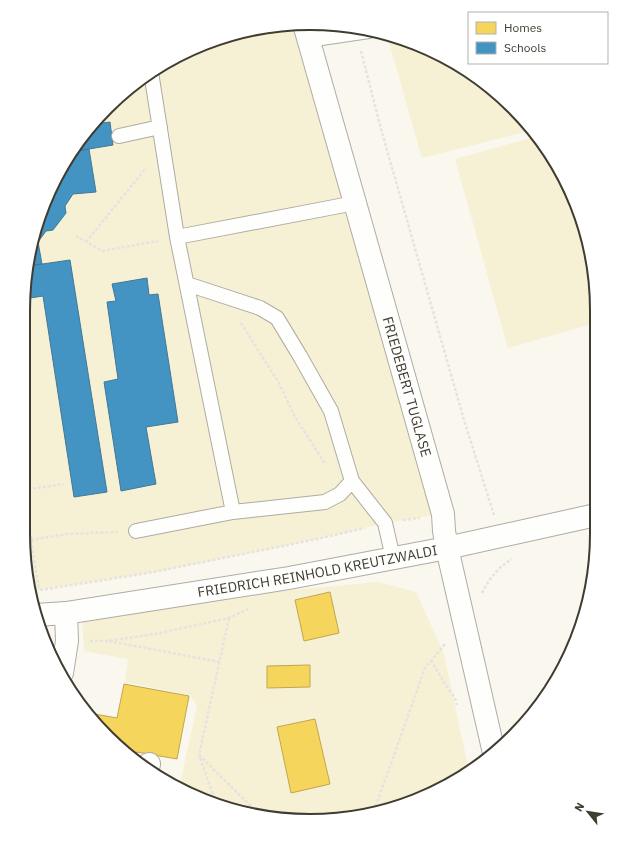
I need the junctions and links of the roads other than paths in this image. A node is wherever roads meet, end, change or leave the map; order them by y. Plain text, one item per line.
1 (337, 31) edge
2 (306, 32) edge
3 (152, 79) edge
4 (160, 128) junction
5 (119, 136) dead end
6 (355, 203) junction
7 (177, 237) junction
8 (187, 284) junction
9 (352, 481) junction
10 (233, 512) junction
11 (590, 516) edge
12 (136, 531) road end
13 (447, 548) junction
14 (393, 558) junction
15 (66, 613) junction
16 (42, 615) edge
17 (63, 666) edge
18 (493, 747) edge

1 - 2 lane
2 - 6 street, FRIEDEBERT TUGLASE
3 - 4 lane
4 - 5 lane
4 - 7 lane
6 - 7 lane
6 - 13 street, FRIEDEBERT TUGLASE
7 - 8 lane
8 - 9 lane
8 - 10 lane
9 - 10 lane
9 - 14 lane
10 - 12 lane
11 - 13 street, FRIEDRICH REINHOLD KREUTZWALDI
13 - 14 street, FRIEDRICH REINHOLD KREUTZWALDI
13 - 18 street, FRIEDEBERT TUGLASE
14 - 15 street, FRIEDRICH REINHOLD KREUTZWALDI
15 - 16 street, FRIEDRICH REINHOLD KREUTZWALDI
15 - 17 street

